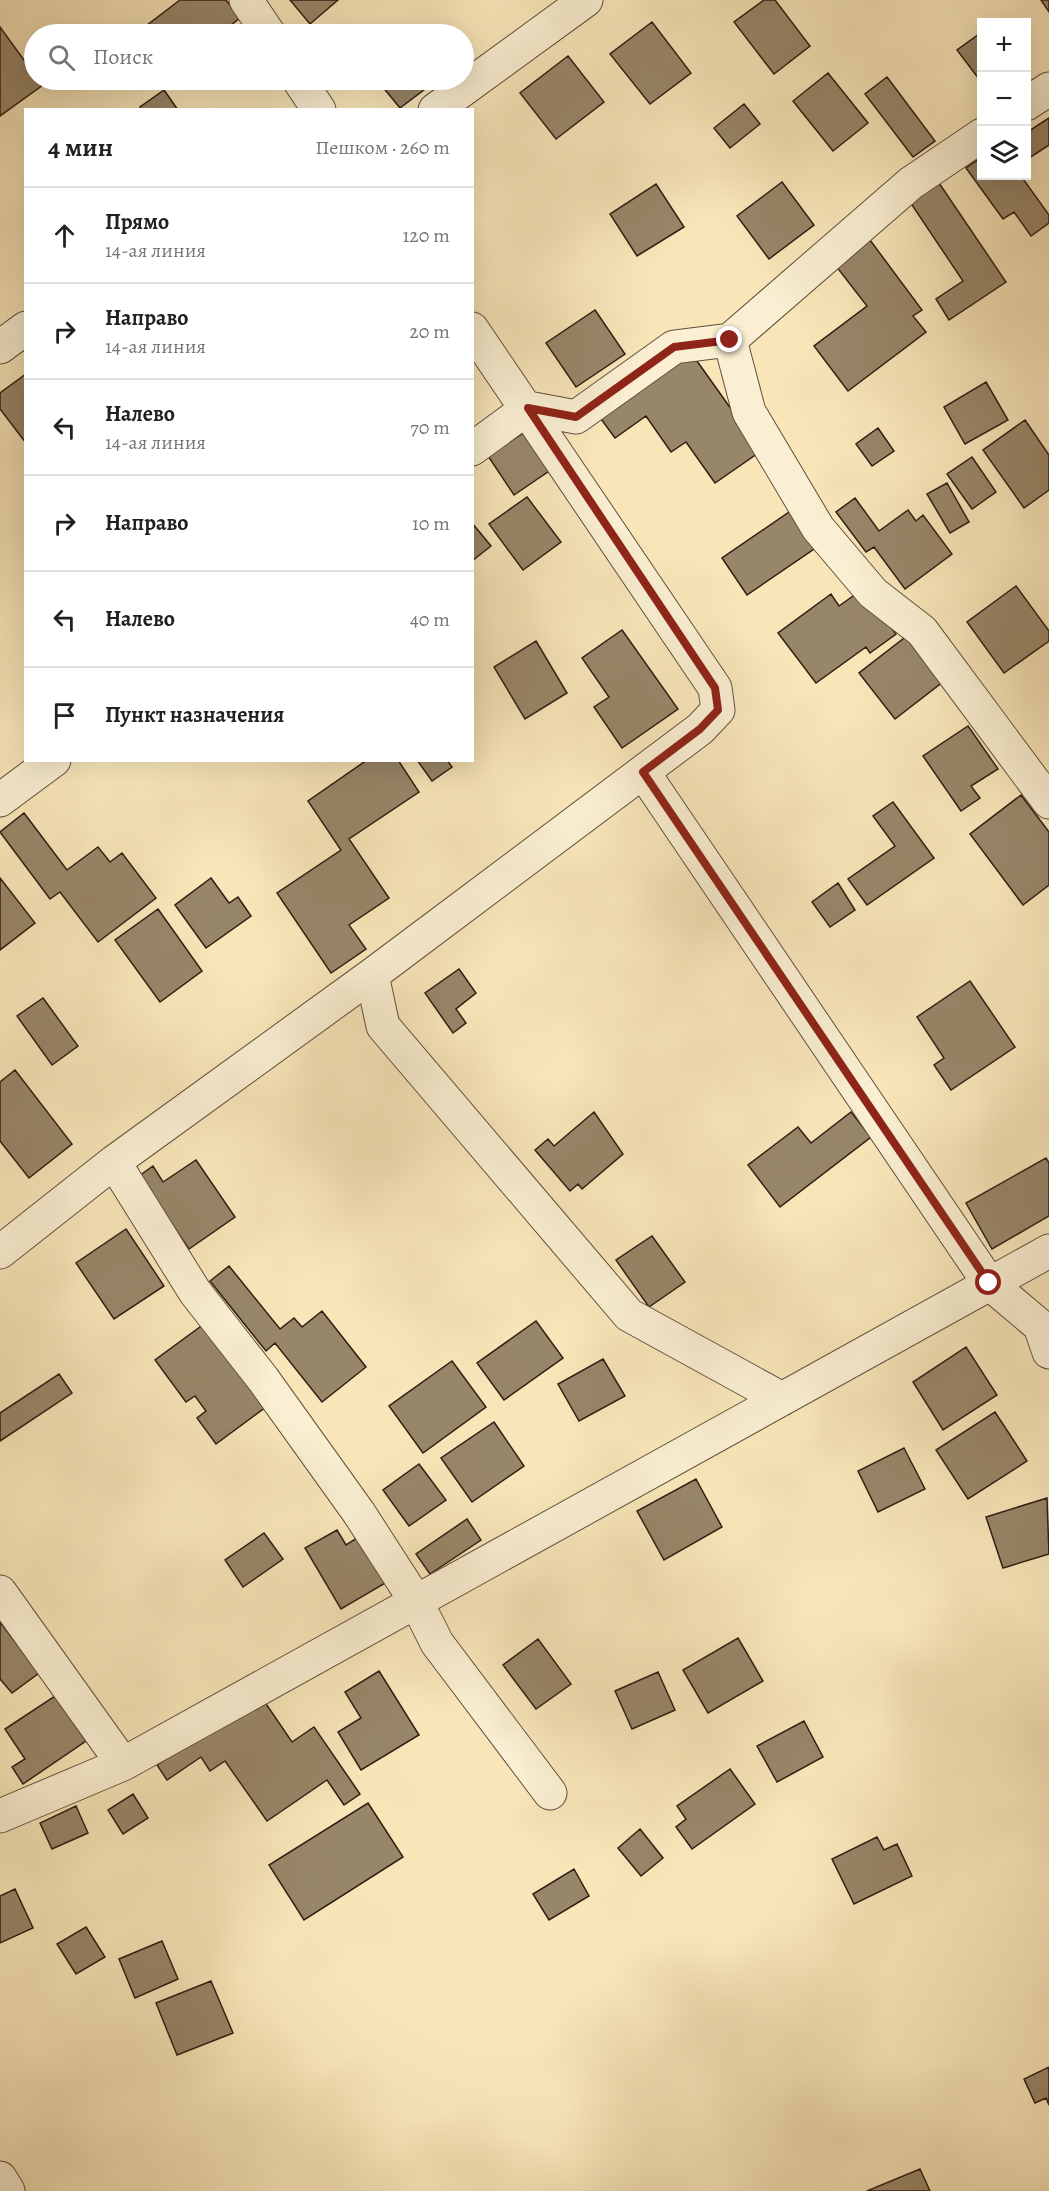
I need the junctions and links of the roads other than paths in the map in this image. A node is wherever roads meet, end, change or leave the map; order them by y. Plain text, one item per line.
1 (246, 0) edge
2 (586, 0) edge
3 (262, 24) edge
4 (474, 82) edge
5 (1049, 89) edge
6 (306, 90) edge
7 (462, 90) edge
8 (1031, 101) edge
9 (317, 108) edge
10 (438, 108) edge
11 (977, 138) edge
12 (24, 329) edge
13 (474, 332) edge
14 (730, 340) junction
15 (0, 347) edge
16 (528, 408) junction
17 (474, 448) edge
18 (51, 762) edge
19 (643, 772) junction
20 (0, 800) edge
21 (1049, 802) edge
22 (372, 975) junction
23 (114, 1162) junction
24 (1049, 1251) edge
25 (0, 1252) edge
26 (989, 1283) junction
27 (1049, 1352) edge
28 (782, 1399) junction
29 (0, 1592) edge
30 (417, 1603) junction
31 (123, 1764) junction
32 (550, 1793) dead end
33 (0, 1816) edge
34 (0, 2178) edge
35 (8, 2191) edge

1 - 3 street
2 - 4 street
5 - 8 street
6 - 9 street
7 - 10 street
11 - 14 street
12 - 15 street
13 - 16 street
14 - 16 street
14 - 21 street
16 - 17 street
16 - 19 street
18 - 20 street
19 - 22 street
19 - 26 street
22 - 23 street
22 - 28 street
23 - 25 street
23 - 30 street
24 - 26 street
26 - 27 street
26 - 28 street
28 - 30 street
29 - 31 street
30 - 31 street
30 - 32 street
31 - 33 street
34 - 35 street

